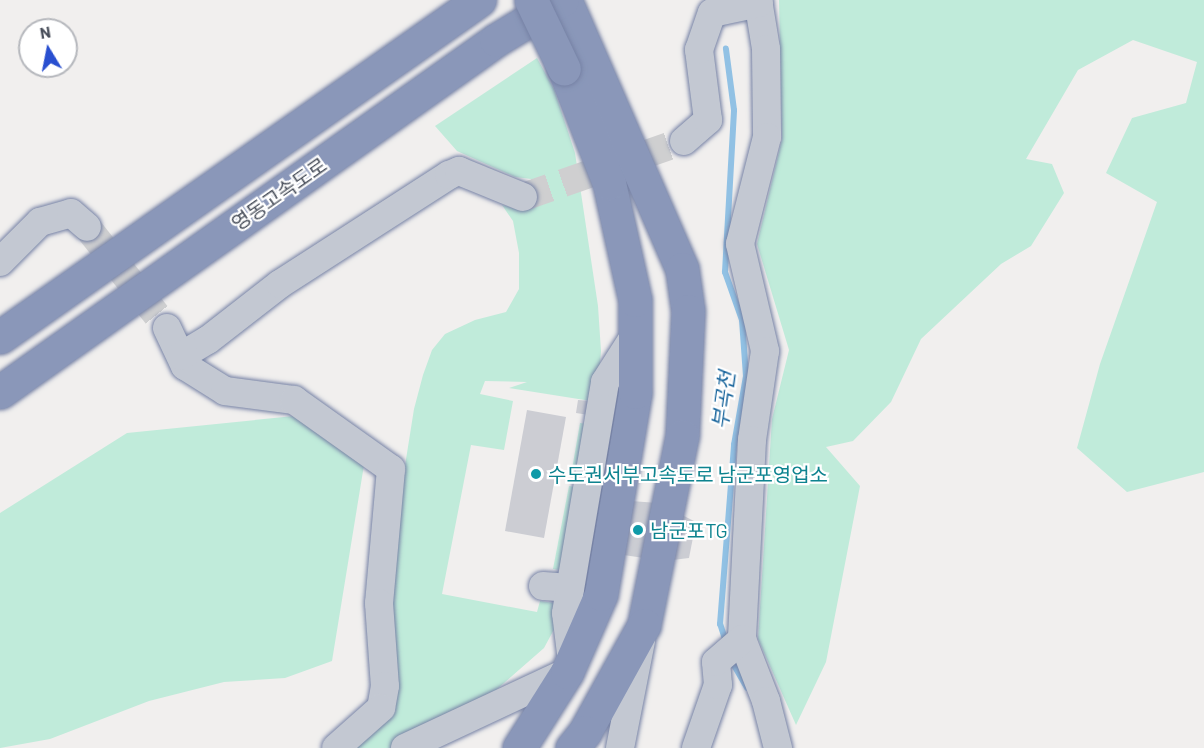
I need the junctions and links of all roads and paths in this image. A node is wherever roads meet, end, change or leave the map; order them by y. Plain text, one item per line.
1 (479, 0) edge
2 (531, 0) edge
3 (563, 0) edge
4 (758, 2) edge
5 (576, 61) junction
6 (684, 141) tunnel mouth
7 (523, 197) tunnel mouth
8 (87, 227) tunnel mouth
9 (0, 262) edge
10 (167, 328) tunnel mouth
11 (635, 335) junction
12 (0, 337) edge
13 (181, 356) junction
14 (0, 392) edge
15 (644, 625) junction
16 (742, 639) junction
17 (569, 666) junction
18 (336, 748) edge
19 (405, 748) edge
20 (519, 748) edge
21 (572, 748) edge
22 (620, 748) edge
23 (696, 748) edge
24 (778, 748) edge

1 - 12 highway
2 - 5 highway, bridge
3 - 5 highway
3 - 14 highway, 영동고속도로
4 - 6 street
4 - 16 street
5 - 11 highway
5 - 15 highway
7 - 13 street
8 - 9 street
10 - 13 street
11 - 17 highway
11 - 17 street
13 - 18 street
15 - 21 highway
15 - 22 street
16 - 23 street
16 - 24 street
17 - 19 street
17 - 20 highway

